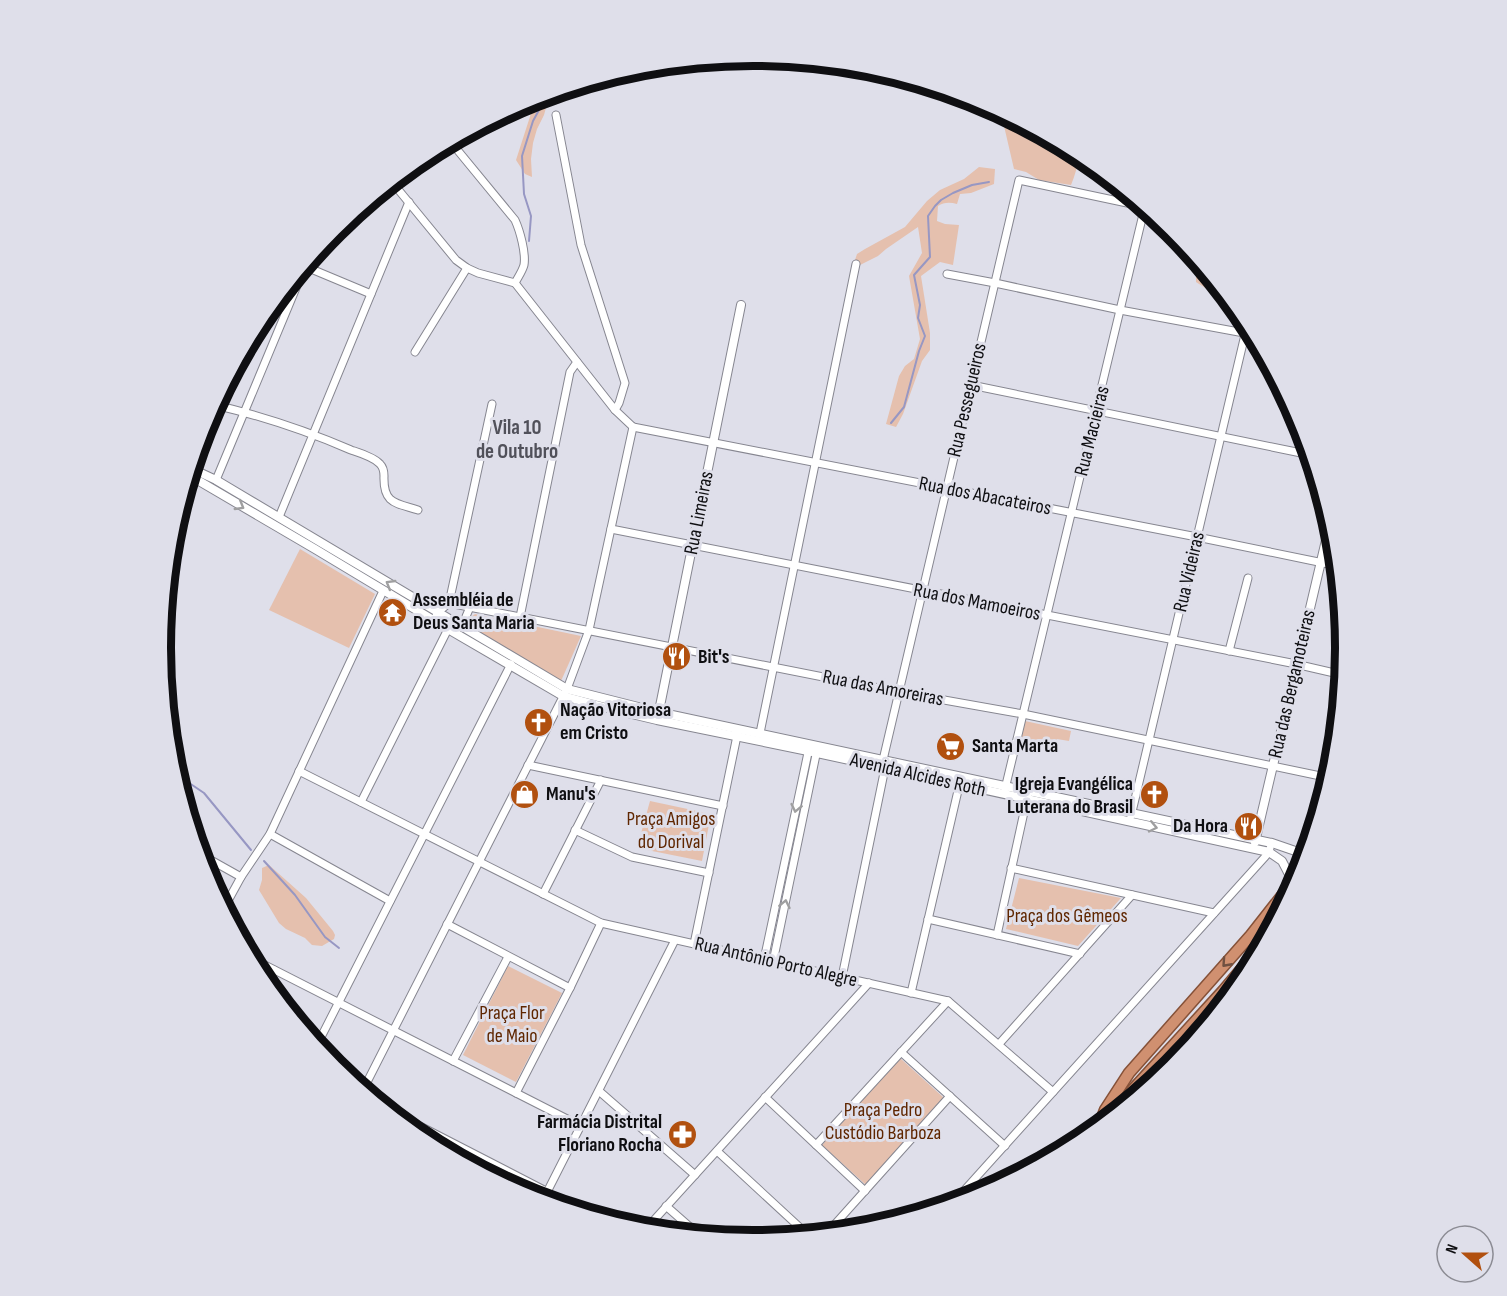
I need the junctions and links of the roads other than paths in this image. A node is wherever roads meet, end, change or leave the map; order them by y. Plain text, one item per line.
1 (556, 115) dead end
2 (456, 148) edge
3 (397, 188) edge
4 (409, 202) junction
5 (1129, 204) edge
6 (1143, 216) edge
7 (855, 264) dead end
8 (313, 268) edge
9 (467, 268) junction
10 (947, 274) dead end
11 (515, 283) junction
12 (995, 283) junction
13 (294, 291) edge
14 (371, 294) junction
15 (741, 305) dead end
16 (1120, 310) junction
17 (1242, 332) edge
18 (1244, 336) edge
19 (416, 352) dead end
20 (577, 362) junction
21 (971, 385) junction
22 (492, 404) dead end
23 (224, 407) edge
24 (615, 410) junction
25 (244, 412) junction
26 (1096, 412) junction
27 (633, 427) junction
28 (314, 434) junction
29 (1220, 437) junction
30 (713, 443) junction
31 (1302, 453) edge
32 (815, 463) junction
33 (199, 472) edge
34 (196, 480) edge
35 (216, 480) junction
36 (947, 489) junction
37 (418, 510) dead end
38 (1072, 513) junction
39 (279, 517) junction
40 (611, 529) junction
41 (1197, 537) junction
42 (1325, 541) edge
43 (692, 546) junction
44 (1320, 562) junction
45 (1330, 564) edge
46 (794, 566) junction
47 (1248, 578) dead end
48 (383, 591) junction
49 (923, 591) junction
50 (449, 603) junction
51 (470, 607) junction
52 (438, 612) junction
53 (1047, 615) junction
54 (520, 617) junction
55 (434, 621) junction
56 (462, 626) junction
57 (448, 629) junction
58 (589, 630) junction
59 (1173, 640) junction
60 (672, 647) junction
61 (1229, 651) junction
62 (511, 664) junction
63 (1296, 664) junction
64 (774, 667) junction
65 (1335, 673) edge
66 (565, 692) junction
67 (899, 692) junction
68 (1023, 714) junction
69 (658, 716) junction
70 (738, 732) junction
71 (760, 734) junction
72 (1149, 740) junction
73 (813, 748) junction
74 (884, 764) junction
75 (528, 765) junction
76 (1273, 765) junction
77 (299, 771) junction
78 (1321, 775) edge
79 (601, 780) junction
80 (960, 780) junction
81 (1005, 790) junction
82 (1028, 795) junction
83 (361, 802) junction
84 (723, 806) junction
85 (1131, 817) junction
86 (575, 831) junction
87 (270, 834) junction
88 (424, 834) junction
89 (1254, 844) junction
90 (1270, 847) junction
91 (787, 851) junction
92 (795, 853) junction
93 (1298, 853) edge
94 (212, 861) edge
95 (479, 862) junction
96 (1011, 868) junction
97 (709, 873) junction
98 (1289, 876) edge
99 (241, 877) junction
100 (543, 894) junction
101 (1132, 895) junction
102 (229, 899) edge
103 (390, 901) junction
104 (1273, 910) edge
105 (1214, 913) junction
106 (928, 919) junction
107 (601, 923) junction
108 (447, 924) junction
109 (997, 935) junction
110 (675, 940) junction
111 (694, 944) junction
112 (1080, 954) junction
113 (508, 957) junction
114 (764, 960) junction
115 (773, 962) junction
116 (267, 966) edge
117 (274, 970) junction
118 (272, 974) edge
119 (842, 977) junction
120 (869, 983) junction
121 (570, 988) junction
122 (1222, 992) edge
123 (911, 993) junction
124 (948, 1001) junction
125 (338, 1003) junction
126 (393, 1031) junction
127 (321, 1037) edge
128 (999, 1044) junction
129 (902, 1052) junction
130 (453, 1061) junction
131 (367, 1083) edge
132 (599, 1091) junction
133 (1131, 1091) edge
134 (1053, 1092) junction
135 (516, 1093) junction
136 (950, 1096) junction
137 (765, 1097) junction
138 (1103, 1113) edge
139 (581, 1126) junction
140 (426, 1129) edge
141 (816, 1145) junction
142 (1005, 1146) junction
143 (717, 1150) junction
144 (695, 1175) junction
145 (965, 1190) edge
146 (865, 1191) junction
147 (548, 1192) joint
148 (666, 1206) junction
149 (653, 1221) edge
150 (835, 1224) edge
151 (689, 1226) edge
152 (801, 1228) edge

1 - 24 street
2 - 11 street
3 - 4 street
4 - 9 street
4 - 14 street
5 - 12 street, Rua Pessegueiros
6 - 16 street, Rua Macieiras
7 - 32 street
8 - 14 street
9 - 11 street
9 - 19 street
10 - 12 street
11 - 20 street
12 - 16 street
12 - 21 street, Rua Pessegueiros
13 - 25 street
14 - 28 street
15 - 30 street, Rua Limeiras
16 - 17 street
16 - 26 street, Rua Macieiras
18 - 29 street, Rua Videiras
20 - 24 street
20 - 54 street
21 - 26 street
21 - 36 street, Rua Pessegueiros
22 - 50 street
23 - 25 street
24 - 27 street
25 - 28 street
25 - 35 street
26 - 29 street
26 - 38 street, Rua Macieiras
27 - 30 street, Rua dos Abacateiros
27 - 40 street
28 - 37 street
28 - 39 street
29 - 31 street
29 - 41 street, Rua Videiras
30 - 32 street, Rua dos Abacateiros
30 - 43 street, Rua Limeiras
32 - 36 street, Rua dos Abacateiros
32 - 46 street
33 - 35 street
34 -> 48 street
35 - 39 street
36 - 38 street, Rua dos Abacateiros
36 - 49 street, Rua Pessegueiros
38 - 41 street, Rua dos Abacateiros
38 - 53 street, Rua Macieiras
52 -> 39 street
40 - 43 street, Rua dos Mamoeiros
40 - 58 street
41 - 44 street, Rua dos Abacateiros
41 - 59 street, Rua Videiras
42 - 44 street, Rua das Bergamoteiras
43 - 46 street, Rua dos Mamoeiros
43 - 60 street, Rua Limeiras
44 - 45 street, Rua dos Abacateiros
44 - 63 street, Rua das Bergamoteiras
46 - 49 street, Rua dos Mamoeiros
46 - 64 street
47 - 61 street
48 - 55 street
48 - 77 street
49 - 53 street, Rua dos Mamoeiros
49 - 67 street, Rua Pessegueiros
50 - 51 street, Rua das Amoreiras
50 - 52 street
51 - 54 street, Rua das Amoreiras
51 - 56 street
52 - 55 street
52 - 56 street
53 - 59 street, Rua dos Mamoeiros
53 - 68 street, Rua Macieiras
54 - 58 street, Rua das Amoreiras
55 - 57 street
56 - 66 street
57 - 62 street
57 - 83 street
58 - 60 street, Rua das Amoreiras
58 - 66 street
59 - 61 street, Rua dos Mamoeiros
59 - 72 street, Rua Videiras
60 - 64 street, Rua das Amoreiras
60 - 69 street, Rua Limeiras
61 - 63 street, Rua dos Mamoeiros
62 - 66 street
62 - 88 street
63 - 65 street, Rua dos Mamoeiros
63 - 76 street, Rua das Bergamoteiras
64 - 67 street, Rua das Amoreiras
64 - 71 street
66 - 69 street, Avenida Alcides Roth
66 - 75 street
67 - 68 street, Rua das Amoreiras
67 - 74 street, Rua Pessegueiros
68 - 72 street, Rua das Amoreiras
68 - 81 street, Rua Macieiras
69 - 70 street, Avenida Alcides Roth
70 - 71 street, Avenida Alcides Roth
70 - 73 street, Avenida Alcides Roth
70 - 84 street
71 - 73 street, Avenida Alcides Roth
72 - 76 street, Rua das Amoreiras
72 - 85 street, Rua Videiras
73 - 74 street, Avenida Alcides Roth
73 -> 91 street
73 - 92 street
74 - 80 street, Avenida Alcides Roth
74 - 119 street, Rua Pessegueiros
75 - 79 street
75 - 95 street
76 - 78 street, Rua das Amoreiras
76 - 89 street, Rua das Bergamoteiras
77 - 83 street, Rua Antônio Porto Alegre
77 - 87 street
79 - 84 street
79 - 86 street
80 - 81 street, Avenida Alcides Roth
80 - 106 street
81 - 82 street, Avenida Alcides Roth
82 - 85 street, Avenida Alcides Roth
82 - 96 street
83 - 88 street, Rua Antônio Porto Alegre
84 - 97 street
85 - 89 street, Avenida Alcides Roth
86 - 97 street
86 - 100 street
87 - 99 street
87 - 103 street
88 - 95 street, Rua Antônio Porto Alegre
88 - 103 street
89 - 90 street, Avenida Alcides Roth
90 - 93 street, Avenida Alcides Roth
90 - 98 street
90 - 105 street
91 - 92 street
91 - 114 street
115 -> 92 street
94 - 99 street
95 - 100 street, Rua Antônio Porto Alegre
95 - 108 street
96 - 101 street
96 - 109 street
97 - 111 street
99 - 102 street
100 - 107 street, Rua Antônio Porto Alegre
101 - 105 street
101 - 112 street
103 - 125 street
104 -> 138 highway
105 - 134 street
106 - 109 street
106 - 123 street
107 - 110 street, Rua Antônio Porto Alegre
107 - 121 street
108 - 113 street
108 - 126 street
109 - 112 street
110 - 111 street, Rua Antônio Porto Alegre
110 - 132 street
111 - 114 street, Rua Antônio Porto Alegre
112 - 128 street
113 - 121 street
113 - 130 street
114 - 115 street, Rua Antônio Porto Alegre
115 - 119 street, Rua Antônio Porto Alegre
116 - 117 street
117 - 118 street
117 - 125 street
119 - 120 street, Rua Antônio Porto Alegre
120 - 123 street, Rua Antônio Porto Alegre
120 - 137 street
121 - 135 street
122 - 133 highway
123 - 124 street, Rua Antônio Porto Alegre
124 - 128 street, Rua Antônio Porto Alegre
124 - 129 street
125 - 126 street
125 - 127 street
126 - 130 street
126 - 131 street
128 - 134 street, Rua Antônio Porto Alegre
129 - 136 street
129 - 141 street
130 - 135 street
132 - 139 street
132 - 144 street
134 - 142 street
135 - 139 street
136 - 142 street
136 - 146 street
137 - 141 street
137 - 143 street
139 - 147 street
140 - 147 street
141 - 146 street
142 - 145 street
143 - 144 street
143 - 152 street
144 - 148 street
146 - 150 street
148 - 149 street
148 - 151 street

